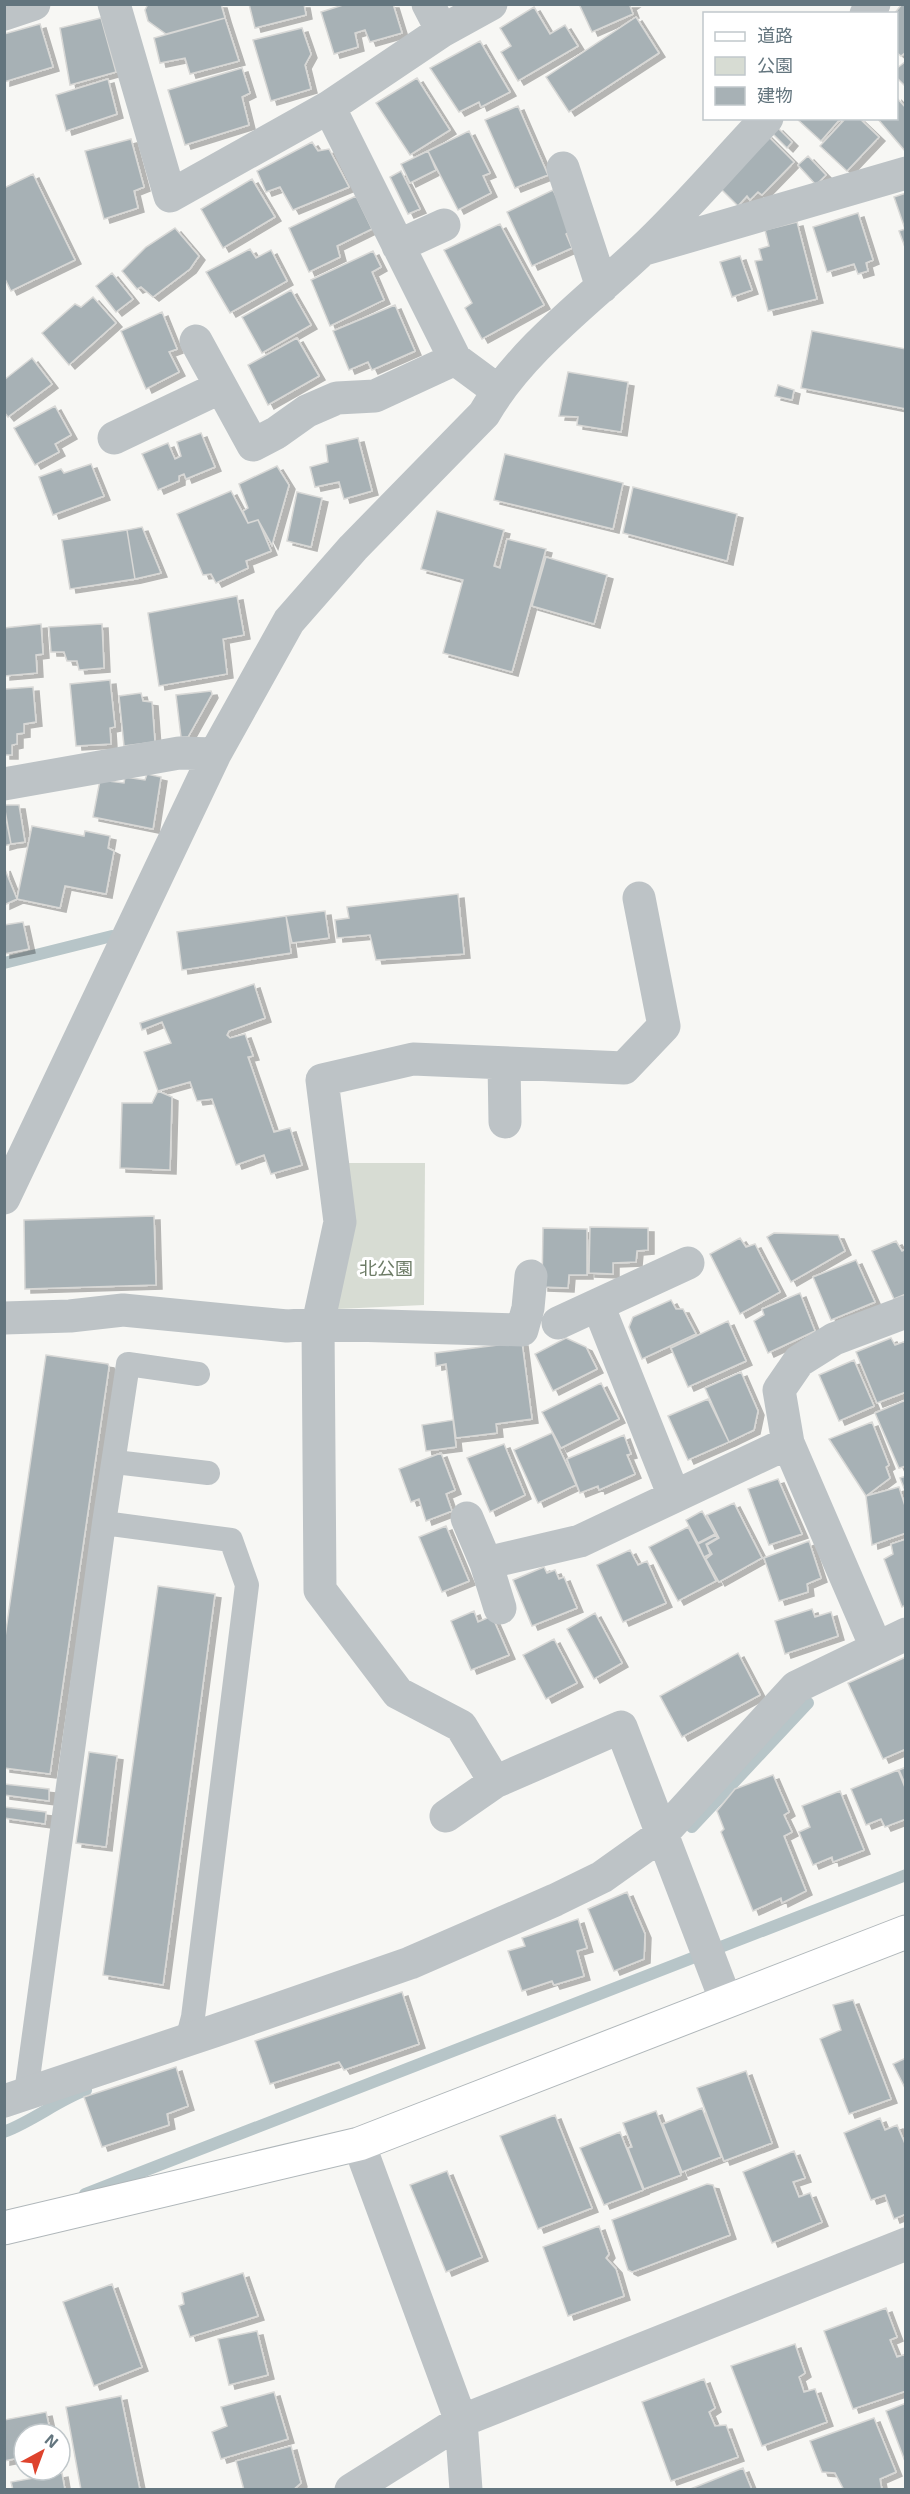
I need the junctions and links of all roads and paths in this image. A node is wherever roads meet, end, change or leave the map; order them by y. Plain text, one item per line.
1 (34, 4) edge
2 (114, 4) edge
3 (491, 4) edge
4 (4, 14) edge
5 (435, 18) edge
6 (329, 107) junction
7 (765, 120) edge
8 (563, 168) dead end
9 (906, 173) edge
10 (444, 225) dead end
11 (398, 246) junction
12 (644, 249) junction
13 (602, 287) junction
14 (196, 341) dead end
15 (455, 359) junction
16 (222, 387) junction
17 (498, 390) junction
18 (114, 438) dead end
19 (215, 754) junction
20 (4, 784) edge
21 (639, 898) dead end
22 (504, 1063) junction
23 (505, 1122) dead end
24 (4, 1198) edge
25 (688, 1263) dead end
26 (531, 1276) dead end
27 (598, 1305) junction
28 (906, 1312) edge
29 (4, 1318) edge
30 (558, 1323) dead end
31 (318, 1324) junction
32 (198, 1374) dead end
33 (788, 1443) junction
34 (115, 1462) junction
35 (208, 1473) dead end
36 (674, 1496) junction
37 (467, 1518) dead end
38 (104, 1524) junction
39 (486, 1563) junction
40 (500, 1608) dead end
41 (906, 1634) edge
42 (876, 1647) junction
43 (495, 1782) junction
44 (447, 1816) dead end
45 (661, 1834) junction
46 (906, 1932) edge
47 (726, 2001) junction
48 (187, 2040) junction
49 (15, 2097) edge
50 (359, 2144) junction
51 (4, 2228) edge
52 (906, 2244) edge
53 (461, 2421) junction
54 (351, 2490) edge
55 (466, 2490) edge

1 - 4 street
2 - 6 street
3 - 5 street
5 - 6 street
6 - 11 street
7 - 12 street
8 - 13 street
9 - 12 street
10 - 11 street
11 - 15 street
12 - 13 street
13 - 17 street
14 - 16 street
15 - 16 street
15 - 17 street
16 - 18 street
17 - 19 street
19 - 20 street
19 - 24 street
21 - 22 street
22 - 23 street
22 - 31 street
25 - 27 street
26 - 31 street
27 - 30 street
27 - 36 street
28 - 33 street
29 - 31 street
31 - 43 street
32 - 34 lane
33 - 36 street
33 - 42 street
34 - 35 lane
34 - 38 lane
36 - 39 street
37 - 39 street
38 - 48 lane
38 - 49 lane
39 - 40 street
41 - 42 street
42 - 45 street
43 - 44 street
43 - 45 street
45 - 47 street
45 - 48 street
46 - 47 street
47 - 50 street
48 - 49 street
50 - 51 street
50 - 53 street
52 - 53 street
53 - 54 street
53 - 55 street

